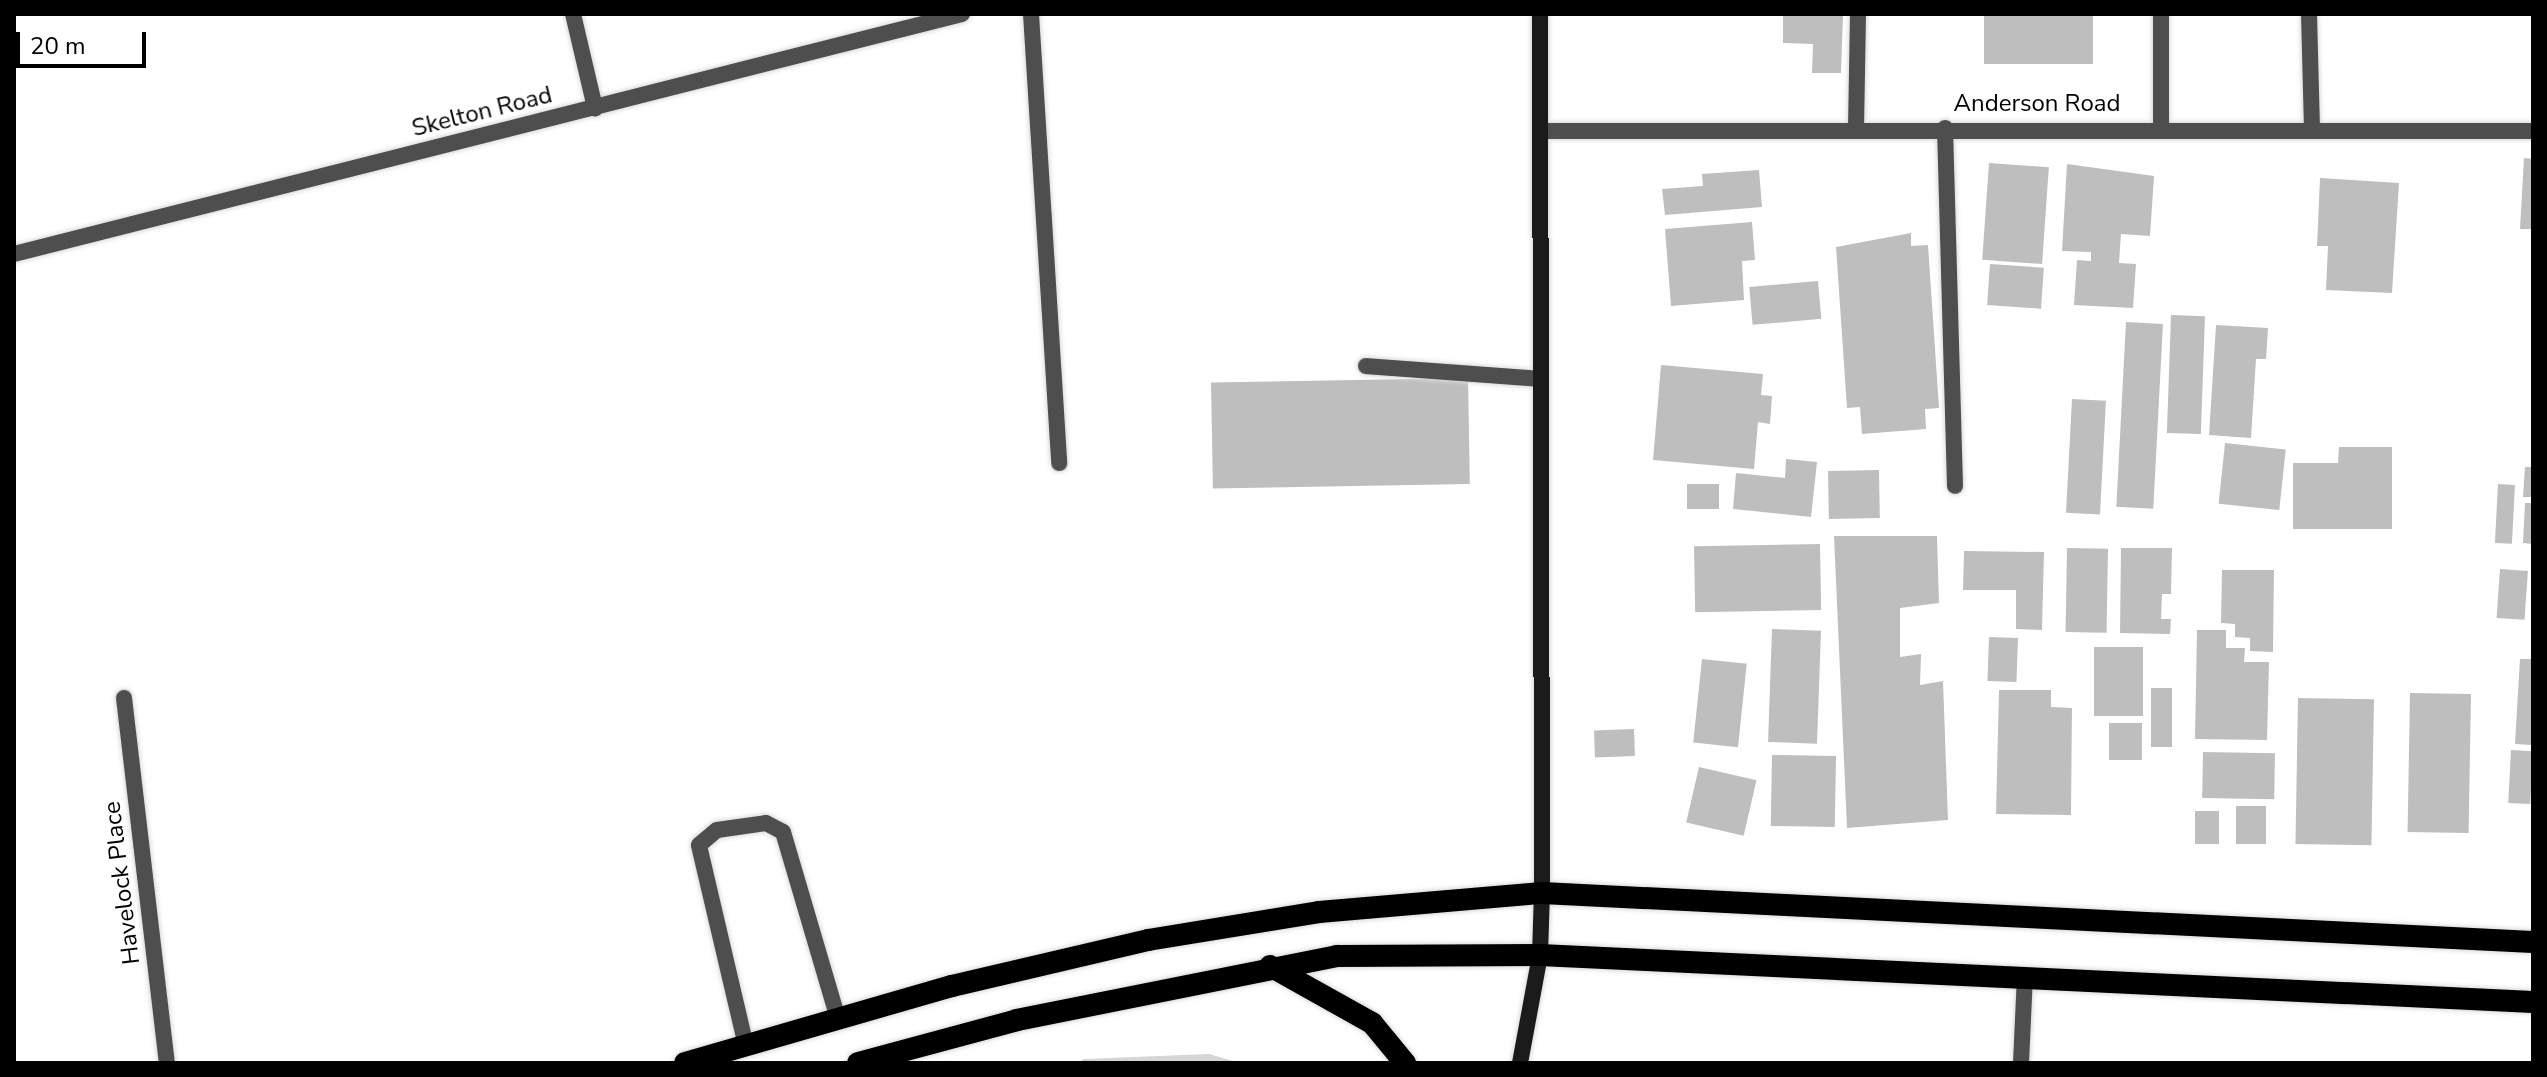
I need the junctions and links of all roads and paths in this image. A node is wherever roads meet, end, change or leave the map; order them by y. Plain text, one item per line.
1 (573, 14) edge
2 (962, 14) edge
3 (1031, 14) edge
4 (1540, 14) edge
5 (1858, 14) edge
6 (2161, 14) edge
7 (2309, 14) edge
8 (595, 108) junction
9 (2312, 126) junction
10 (2161, 127) junction
11 (1945, 128) junction
12 (1856, 129) junction
13 (1540, 131) junction
14 (2533, 131) edge
15 (14, 254) edge
16 (1366, 366) dead end
17 (1541, 379) junction
18 (1059, 463) dead end
19 (1955, 486) dead end
20 (124, 698) dead end
21 (1542, 893) junction
22 (2533, 942) edge
23 (1540, 955) junction
24 (1270, 966) junction
25 (2025, 976) junction
26 (2533, 1002) edge
27 (838, 1019) junction
28 (746, 1046) junction
29 (167, 1063) edge
30 (685, 1063) edge
31 (858, 1063) edge
32 (1405, 1063) edge
33 (1520, 1063) edge
34 (2021, 1063) edge

1 - 8 street
2 - 8 street, Skelton Road
3 - 18 street
4 - 13 main road
5 - 12 street
6 - 10 street
7 - 9 street
8 - 15 street, Skelton Road
9 - 10 street, Anderson Road
9 - 14 street, Anderson Road
10 - 11 street, Anderson Road
11 - 12 street, Anderson Road
11 - 19 street
12 - 13 street, Anderson Road
13 - 17 main road
16 - 17 street
17 - 21 main road
20 - 29 street, Havelock Place
21 - 22 highway
21 - 23 main road
21 - 27 highway
23 - 24 highway
23 - 25 highway
23 - 33 main road
24 - 31 highway
24 - 32 highway
25 - 26 highway
25 - 34 street
27 - 28 highway
27 - 28 street
28 - 30 highway

